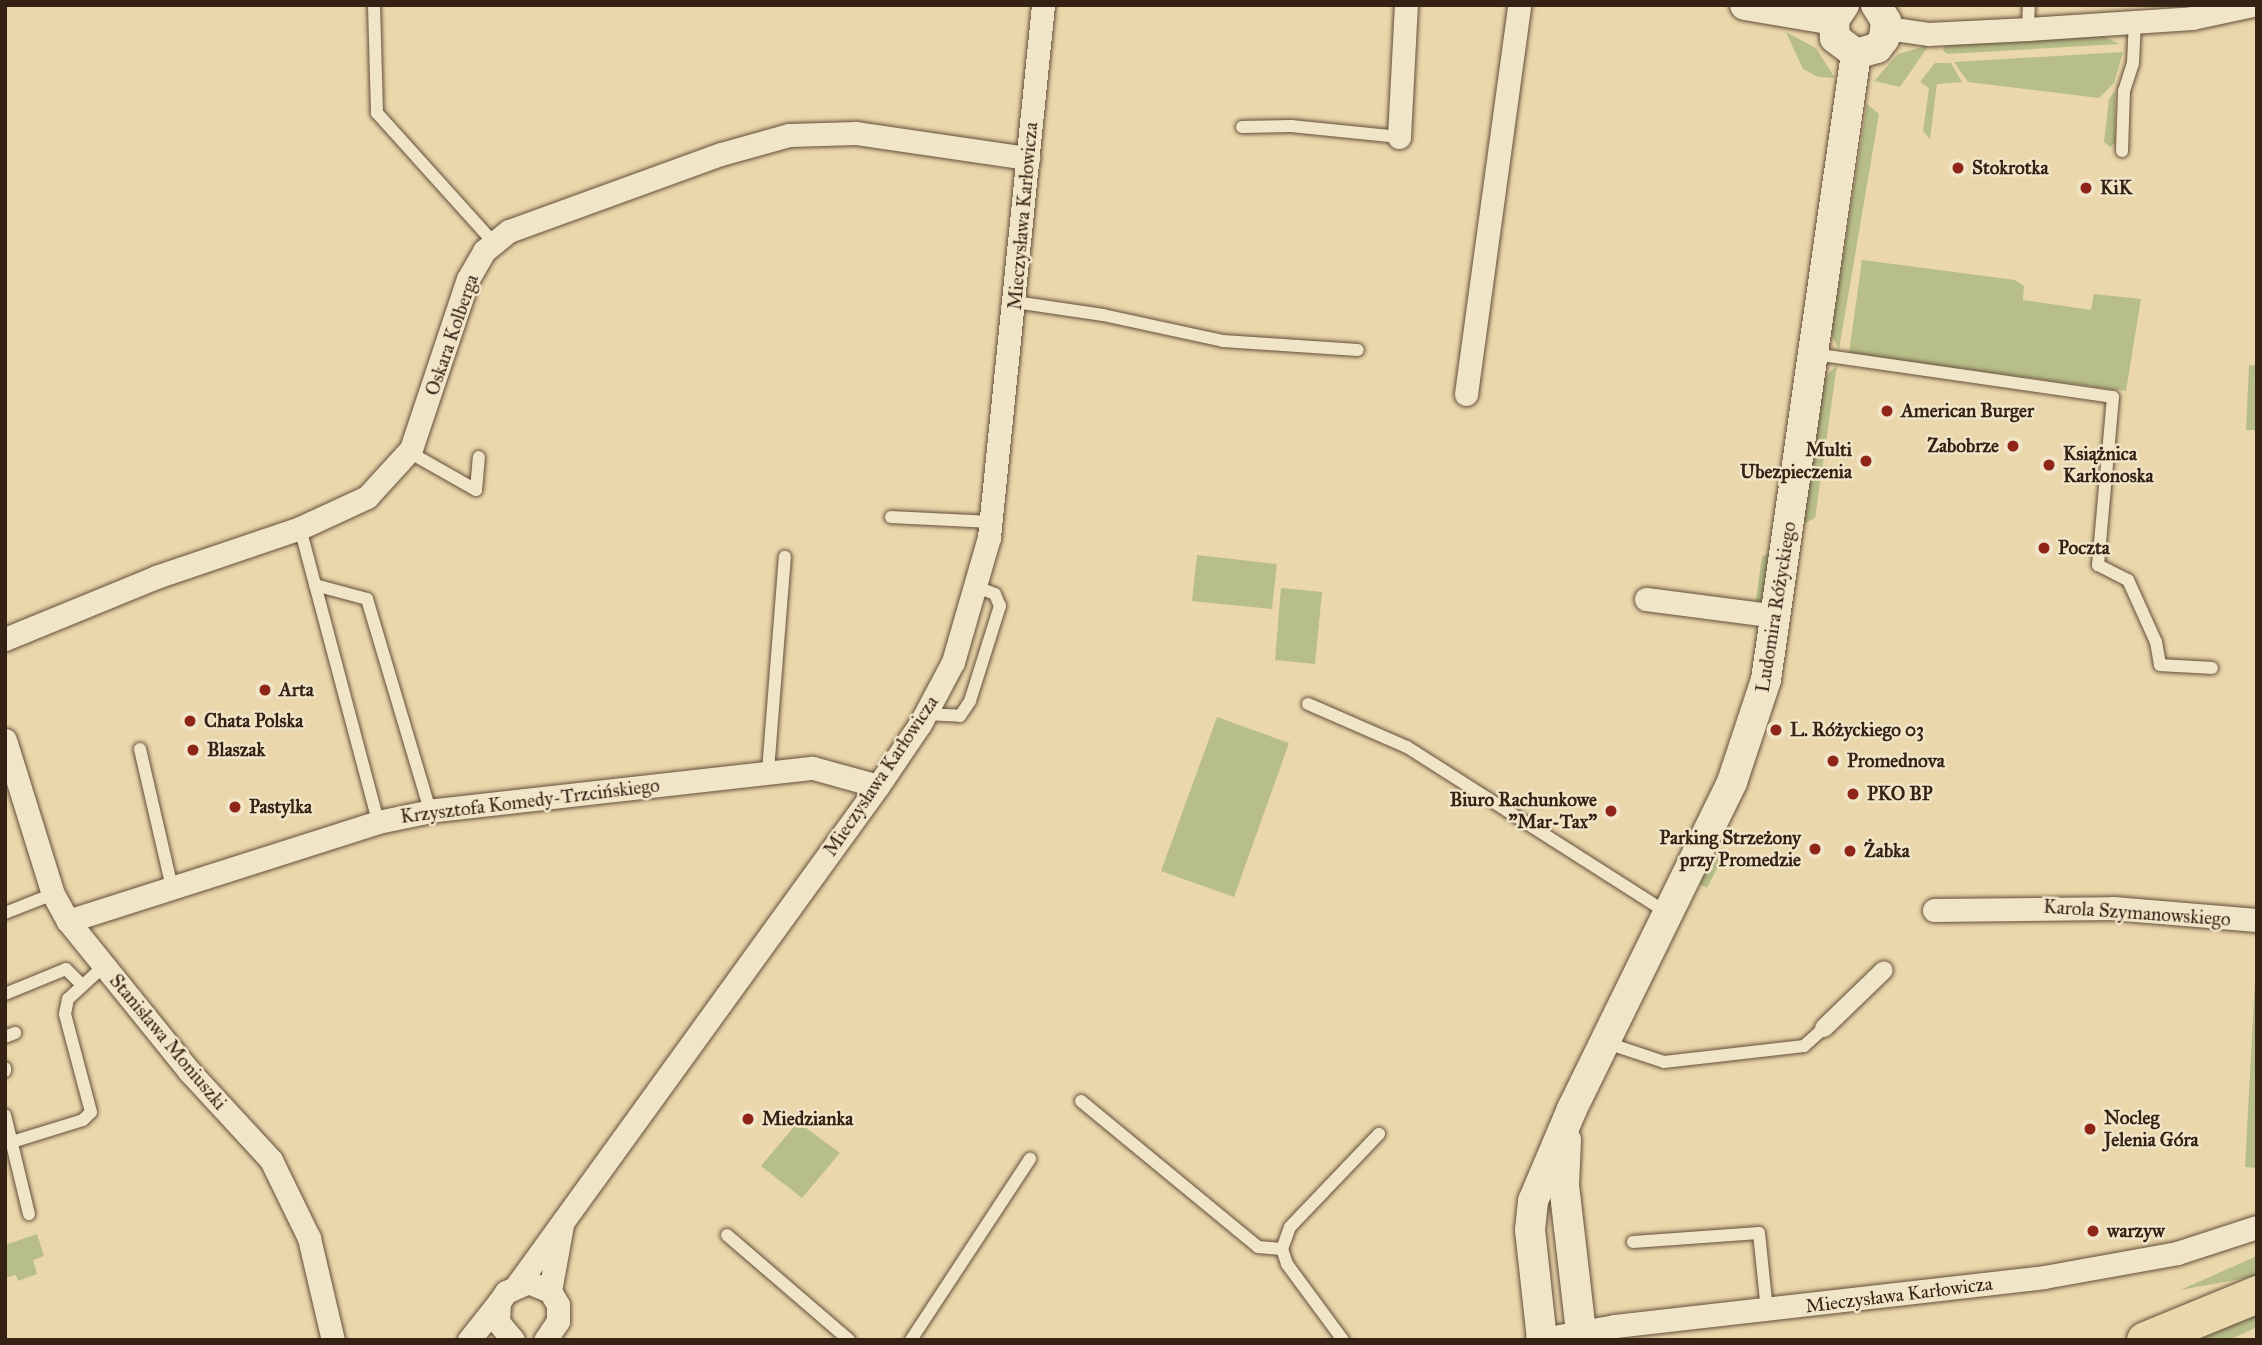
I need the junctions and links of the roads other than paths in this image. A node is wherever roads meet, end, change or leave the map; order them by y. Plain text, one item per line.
1 (374, 5) edge
2 (1043, 5) edge
3 (1406, 5) edge
4 (1520, 5) edge
5 (1745, 5) edge
6 (2029, 5) edge
7 (2253, 5) edge
8 (2192, 12) edge
9 (1839, 13) edge
10 (1881, 17) edge
11 (2135, 21) junction
12 (2028, 29) junction
13 (1856, 54) junction
14 (1242, 127) dead end
15 (1399, 137) joint
16 (2122, 151) dead end
17 (1028, 158) junction
18 (493, 243) junction
19 (1016, 302) junction
20 (1358, 350) dead end
21 (1814, 354) junction
22 (1466, 394) dead end
23 (409, 452) junction
24 (479, 457) dead end
25 (891, 517) dead end
26 (991, 522) junction
27 (300, 528) junction
28 (785, 557) dead end
29 (315, 585) junction
30 (977, 587) junction
31 (1646, 599) dead end
32 (1777, 616) junction
33 (5, 639) edge
34 (2212, 668) dead end
35 (1308, 704) dead end
36 (926, 713) junction
37 (5, 740) edge
38 (139, 749) dead end
39 (768, 771) junction
40 (878, 786) junction
41 (430, 811) junction
42 (378, 822) junction
43 (172, 888) junction
44 (54, 894) junction
45 (1934, 910) dead end
46 (5, 913) edge
47 (1668, 913) junction
48 (68, 920) junction
49 (2257, 920) edge
50 (104, 966) junction
51 (1884, 970) dead end
52 (82, 985) junction
53 (5, 994) edge
54 (1824, 1028) joint
55 (1604, 1042) junction
56 (1081, 1101) dead end
57 (5, 1115) edge
58 (1566, 1122) junction
59 (1379, 1134) dead end
60 (12, 1142) junction
61 (1030, 1159) dead end
62 (29, 1214) dead end
63 (563, 1222) junction
64 (2257, 1227) edge
65 (727, 1235) dead end
66 (1633, 1242) dead end
67 (1282, 1249) junction
68 (517, 1284) junction
69 (550, 1291) junction
70 (2257, 1294) edge
71 (499, 1302) junction
72 (1767, 1311) junction
73 (556, 1334) edge
74 (1581, 1336) edge
75 (509, 1339) edge
76 (1540, 1339) edge
77 (333, 1340) edge
78 (469, 1340) edge
79 (849, 1340) edge
80 (911, 1340) edge
81 (1343, 1340) edge
82 (2145, 1340) edge

1 - 18 lane
2 - 17 street, Mieczysława Karłowicza
3 - 15 street
4 - 22 street
5 - 9 street
6 - 12 lane
7 - 8 street
8 - 11 street
9 - 13 street
10 - 12 street
10 - 13 street
11 - 12 street
11 - 16 lane
13 - 21 street, Ludomira Różyckiego
14 - 15 lane
17 - 18 street, Oskara Kolberga
17 - 19 street, Mieczysława Karłowicza
18 - 23 street, Oskara Kolberga
19 - 20 lane
19 - 26 street, Mieczysława Karłowicza
21 - 32 street, Ludomira Różyckiego
21 - 34 lane
23 - 24 lane
23 - 27 street, Oskara Kolberga
25 - 26 lane
26 - 30 street, Mieczysława Karłowicza
27 - 29 lane
27 - 33 street, Oskara Kolberga
28 - 39 lane
29 - 41 lane
29 - 42 lane
30 - 36 street, Mieczysława Karłowicza
30 - 36 lane
31 - 32 street
32 - 47 street, Ludomira Różyckiego
35 - 47 lane
36 - 40 street, Mieczysława Karłowicza
37 - 44 street, Stanisława Moniuszki
38 - 43 lane
39 - 40 street, Krzysztofa Komedy-Trzcińskiego
39 - 41 street, Krzysztofa Komedy-Trzcińskiego
40 - 63 street, Mieczysława Karłowicza
41 - 42 street, Krzysztofa Komedy-Trzcińskiego
42 - 43 street, Krzysztofa Komedy-Trzcińskiego
43 - 48 street, Krzysztofa Komedy-Trzcińskiego
44 - 46 lane
44 - 48 street, Stanisława Moniuszki
45 - 49 street, Karola Szymanowskiego
47 - 55 street, Ludomira Różyckiego
48 - 50 street, Stanisława Moniuszki
50 - 52 lane
50 - 77 street, Stanisława Moniuszki
51 - 54 street
52 - 53 lane
52 - 60 lane
54 - 55 lane
55 - 58 street, Ludomira Różyckiego
56 - 67 lane
57 - 60 lane
58 - 74 street, Ludomira Różyckiego
58 - 76 street, Ludomira Różyckiego
59 - 67 lane
60 - 62 lane
61 - 80 lane
63 - 68 street, Mieczysława Karłowicza
63 - 69 street, Mieczysława Karłowicza
64 - 72 street, Mieczysława Karłowicza
65 - 79 lane
66 - 72 lane
67 - 81 lane
68 - 69 street
68 - 71 street, Mieczysława Karłowicza
69 - 73 street
70 - 82 main road
71 - 75 street
71 - 78 street
72 - 74 street, Mieczysława Karłowicza
74 - 76 street, Mieczysława Karłowicza

